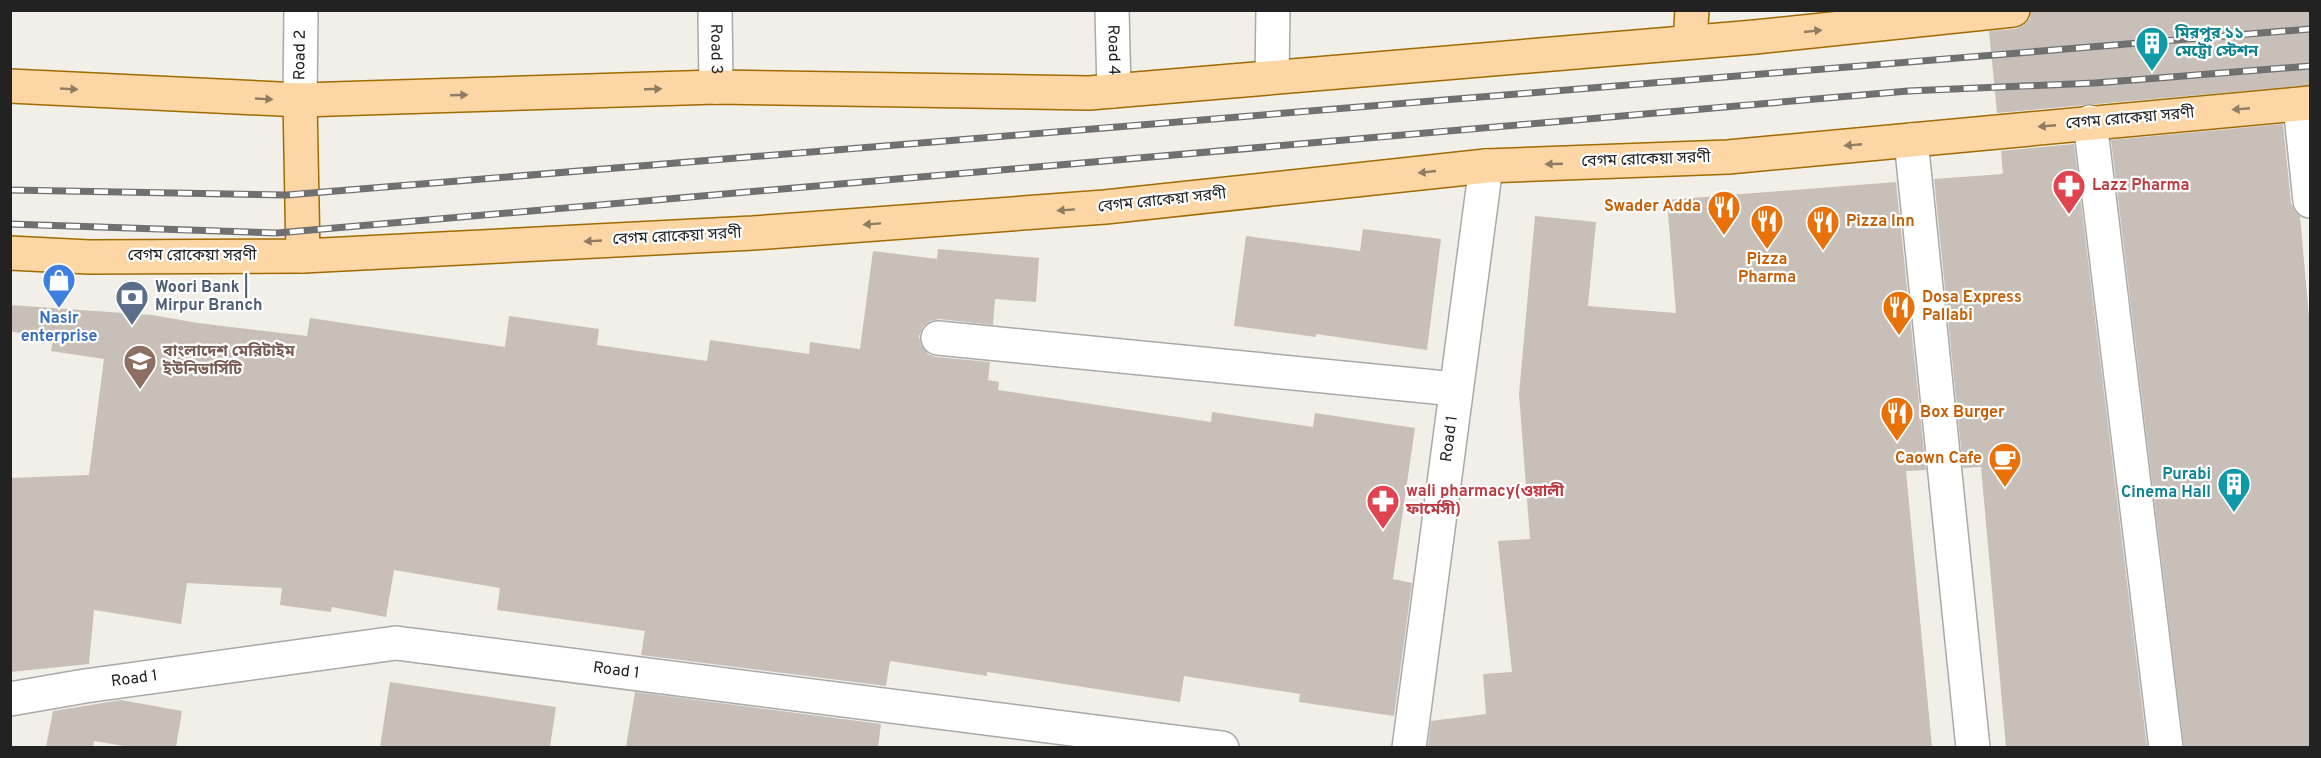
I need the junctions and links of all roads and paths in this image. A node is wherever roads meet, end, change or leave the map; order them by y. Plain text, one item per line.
1 (301, 10) edge
2 (715, 10) edge
3 (1112, 10) edge
4 (1273, 10) edge
5 (2013, 10) edge
6 (1755, 24) edge
7 (1691, 26) edge
8 (1272, 77) junction
9 (10, 86) edge
10 (716, 87) junction
11 (1114, 91) junction
12 (300, 100) junction
13 (2305, 104) edge
14 (2090, 122) junction
15 (1911, 140) junction
16 (1486, 166) junction
17 (2310, 201) edge
18 (10, 253) edge
19 (303, 256) junction
20 (938, 338) dead end
21 (1455, 388) junction
22 (10, 699) edge
23 (1169, 744) edge
24 (1222, 747) edge
25 (1409, 747) edge
26 (1973, 747) edge
27 (2166, 747) edge

1 - 12 street, Road 2
2 - 10 street, Road 3
3 - 11 street, Road 4
4 - 8 street
6 -> 5 main road
6 - 7 main road
7 - 8 main road
8 - 11 main road
9 -> 12 main road
10 - 11 main road
12 -> 10 main road
12 - 19 main road
13 -> 14 main road, বেগম রোকেয়া সরণী
13 - 17 street
14 -> 15 main road, বেগম রোকেয়া সরণী
14 - 27 street
15 -> 16 main road, বেগম রোকেয়া সরণী
15 - 26 street
16 -> 19 main road, বেগম রোকেয়া সরণী
16 - 21 street, Road 1
18 - 19 main road, বেগম রোকেয়া সরণী
20 - 21 street
21 - 25 street, Road 1
22 - 23 street, Road 1
23 - 24 street, Road 1

